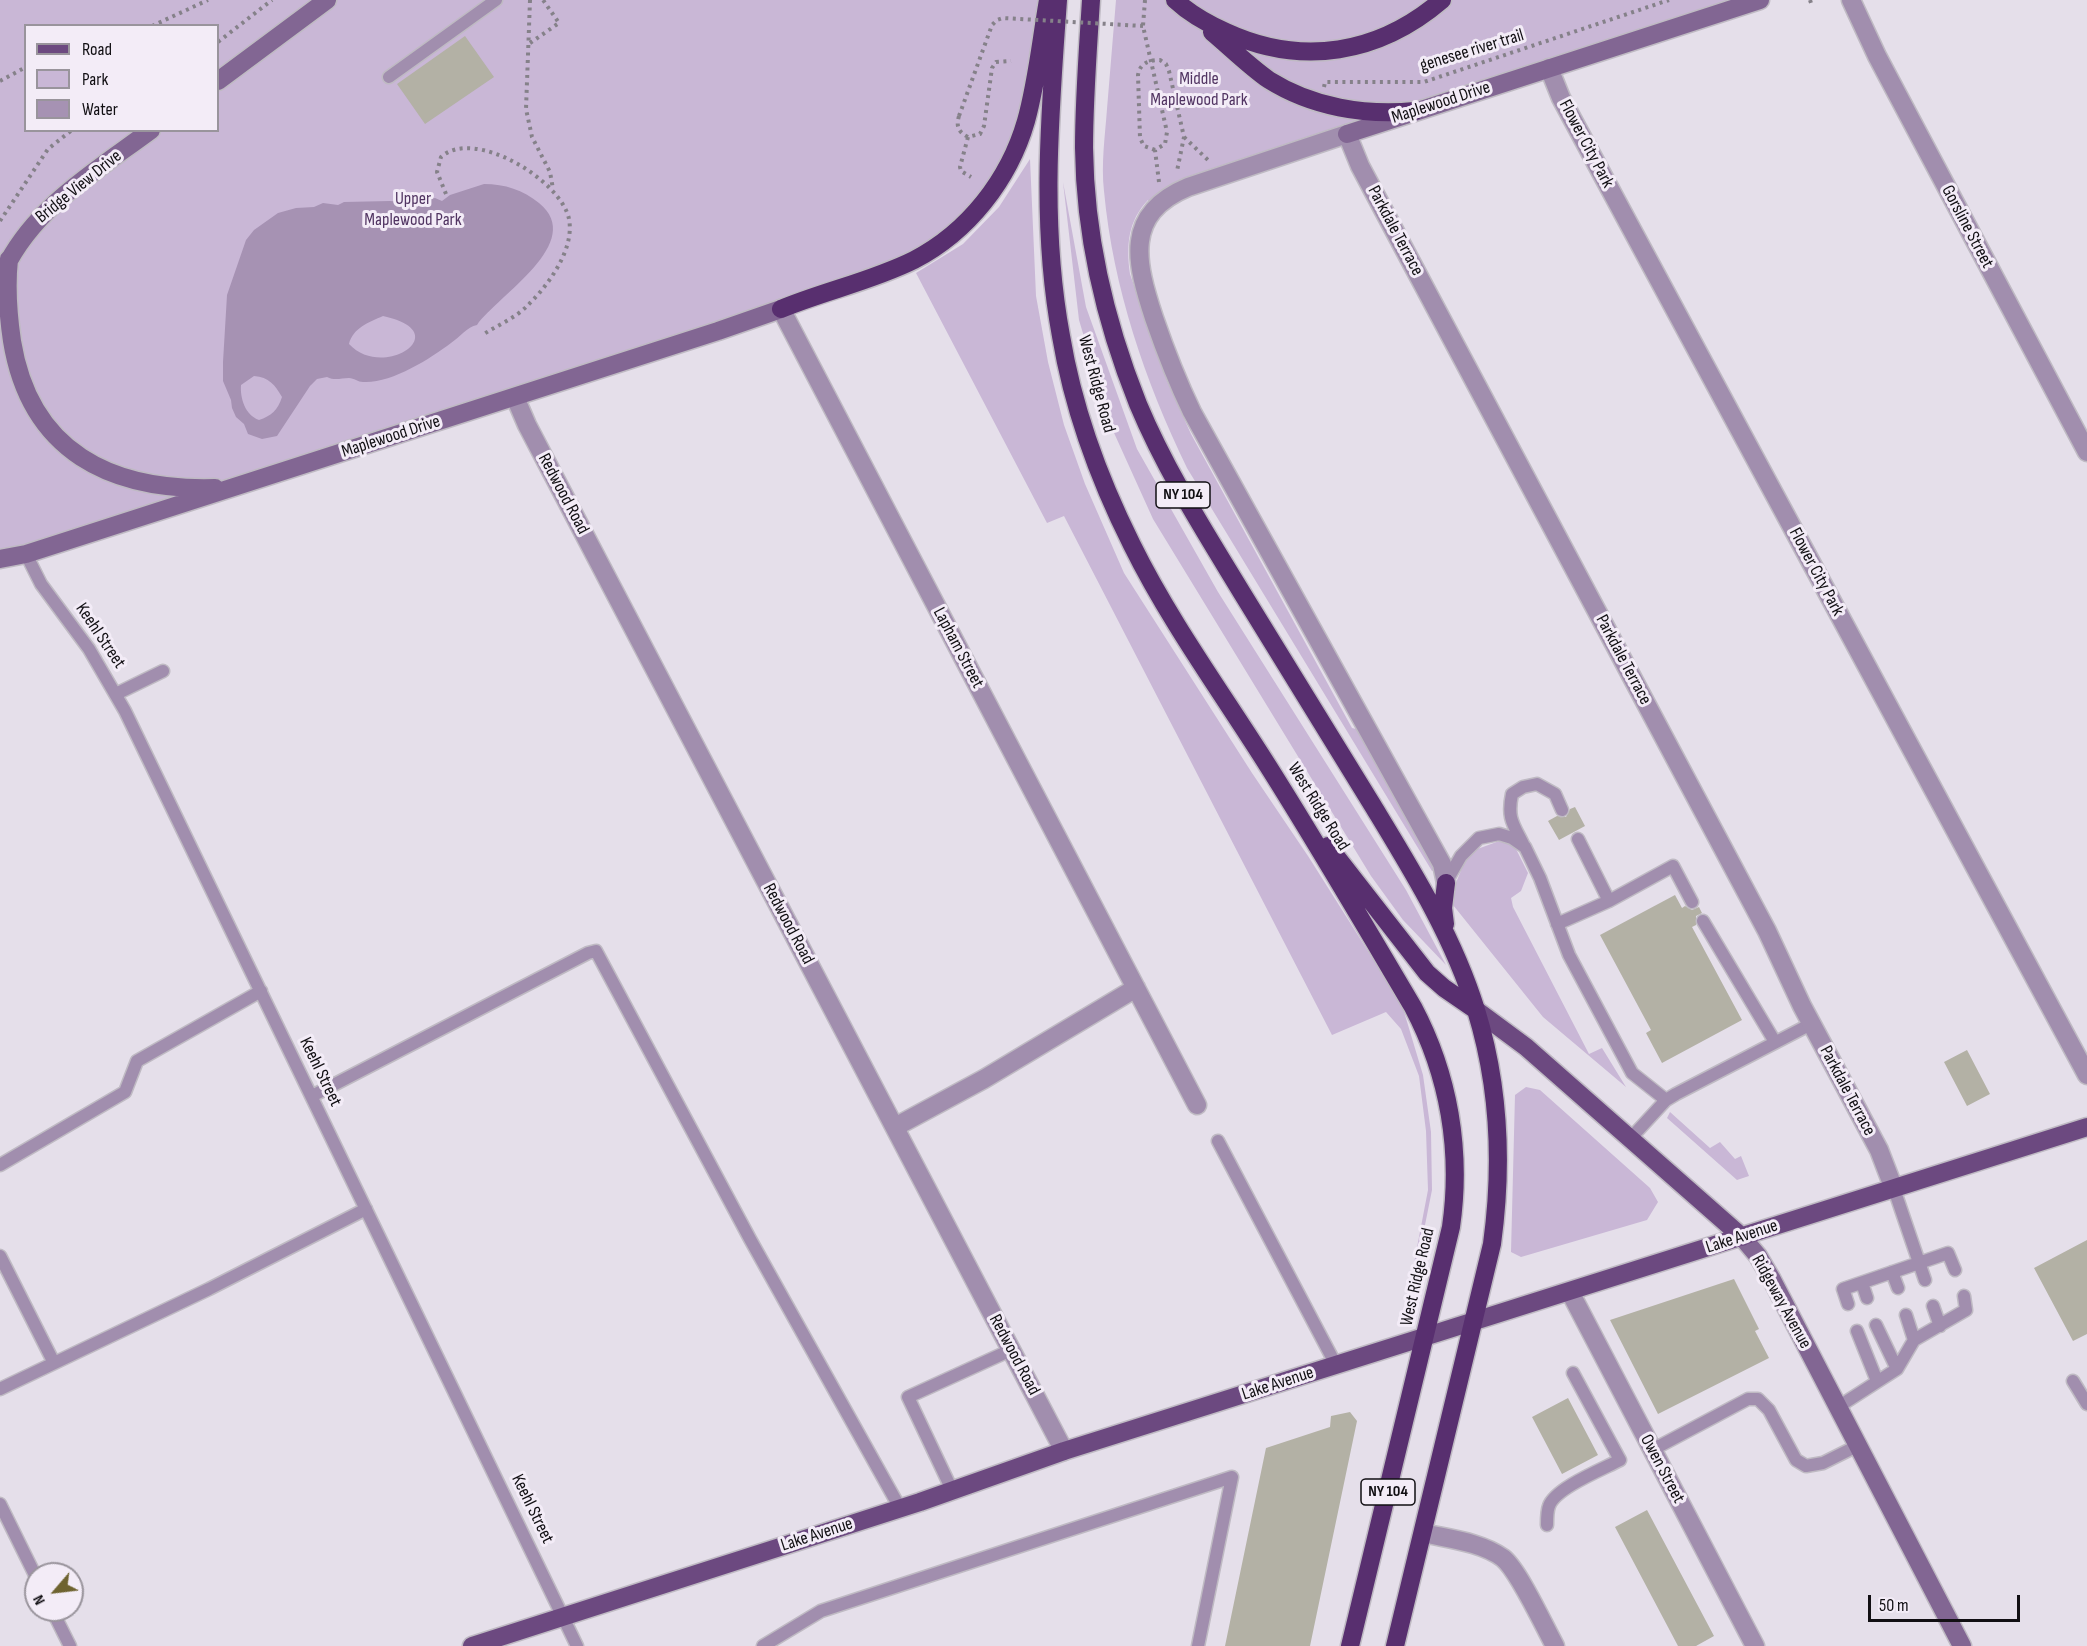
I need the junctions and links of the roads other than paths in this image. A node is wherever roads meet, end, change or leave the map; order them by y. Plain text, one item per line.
1 (327, 0) edge
2 (496, 0) edge
3 (1048, 0) edge
4 (1058, 0) edge
5 (1091, 0) edge
6 (1442, 0) edge
7 (1760, 0) edge
8 (1851, 0) edge
9 (1177, 2) edge
10 (1549, 68) junction
11 (389, 77) dead end
12 (219, 80) edge
13 (1415, 111) junction
14 (148, 132) edge
15 (1347, 134) junction
16 (9, 259) junction
17 (0, 284) edge
18 (781, 309) junction
19 (515, 397) junction
20 (2087, 452) edge
21 (238, 487) junction
22 (26, 554) junction
23 (0, 558) edge
24 (163, 671) dead end
25 (116, 694) junction
26 (1267, 764) junction
27 (1562, 810) dead end
28 (1578, 839) dead end
29 (1525, 847) junction
30 (1446, 883) junction
31 (1609, 901) junction
32 (1692, 902) dead end
33 (1702, 921) dead end
34 (1557, 924) junction
35 (1447, 935) junction
36 (1136, 988) junction
37 (261, 991) junction
38 (1476, 1010) junction
39 (1811, 1024) junction
40 (1775, 1042) junction
41 (2087, 1075) edge
42 (312, 1096) junction
43 (1666, 1100) junction
44 (1197, 1105) dead end
45 (895, 1127) junction
46 (2087, 1127) edge
47 (1630, 1139) junction
48 (1218, 1141) dead end
49 (0, 1164) edge
50 (1894, 1189) junction
51 (366, 1209) junction
52 (1742, 1237) junction
53 (0, 1256) edge
54 (1919, 1263) junction
55 (1955, 1270) dead end
56 (1892, 1272) junction
57 (1925, 1280) dead end
58 (1862, 1283) junction
59 (1898, 1288) dead end
60 (1570, 1292) junction
61 (1964, 1296) dead end
62 (1867, 1298) dead end
63 (1848, 1304) dead end
64 (1933, 1306) dead end
65 (1906, 1315) dead end
66 (1474, 1322) junction
67 (1876, 1325) dead end
68 (1940, 1326) junction
69 (1857, 1331) dead end
70 (1425, 1337) junction
71 (1914, 1340) junction
72 (1011, 1350) junction
73 (54, 1363) junction
74 (1336, 1365) junction
75 (1897, 1369) junction
76 (1573, 1373) dead end
77 (1878, 1381) junction
78 (2073, 1381) dead end
79 (0, 1389) edge
80 (2087, 1404) edge
81 (1838, 1407) junction
82 (1857, 1446) junction
83 (1652, 1450) junction
84 (1064, 1451) junction
85 (952, 1490) junction
86 (0, 1504) edge
87 (900, 1508) junction
88 (1547, 1525) dead end
89 (1424, 1533) junction
90 (29, 1562) edge
91 (563, 1616) junction
92 (58, 1622) edge
93 (70, 1646) edge
94 (472, 1646) edge
95 (577, 1646) edge
96 (764, 1646) edge
97 (1198, 1646) edge
98 (1350, 1646) edge
99 (1395, 1646) edge
100 (1555, 1646) edge
101 (1755, 1646) edge
102 (1962, 1646) edge

1 - 12 street
2 - 11 lane
3 - 18 highway
4 - 26 highway, West Ridge Road / NY 104
5 - 35 highway, West Ridge Road / NY 104
6 - 9 highway
7 - 10 street, Maplewood Drive
8 - 20 street, Gorsline Street
9 - 13 highway
10 - 13 street, Maplewood Drive
10 - 41 street, Flower City Park
13 - 15 street, Maplewood Drive
14 - 16 street, Bridge View Drive
15 - 30 street, Maplewood Drive
15 - 39 street, Parkdale Terrace
16 - 17 street, Bridge View Drive
16 - 21 street
18 - 19 street, Maplewood Drive
18 - 36 street, Lapham Street
19 - 21 street, Maplewood Drive
19 - 45 street, Redwood Road
21 - 22 street, Maplewood Drive
22 - 23 street, Maplewood Drive
22 - 25 lane, Keehl Street
24 - 25 lane
25 - 37 lane, Keehl Street
26 - 38 highway
26 - 70 highway, West Ridge Road / NY 104
27 - 29 lane
28 - 31 lane
29 - 30 lane
29 - 34 lane
30 - 35 highway
31 - 32 lane
31 - 34 lane
33 - 40 lane
34 - 43 lane
35 - 38 highway, West Ridge Road / NY 104
36 - 44 street, Lapham Street
36 - 45 street
37 - 42 lane, Keehl Street
37 - 49 lane
38 - 47 main road, Ridgeway Avenue
38 - 66 highway, West Ridge Road / NY 104
39 - 40 lane
39 - 50 street, Parkdale Terrace
40 - 43 lane
42 - 51 lane, Keehl Street
42 - 87 lane
43 - 47 lane
45 - 72 street, Redwood Road
46 - 50 main road, Lake Avenue
47 - 52 main road, Ridgeway Avenue
48 - 74 lane
50 - 52 main road, Lake Avenue
50 - 54 lane
51 - 73 lane
51 - 91 lane, Keehl Street
52 - 60 main road, Lake Avenue
52 - 81 street, Ridgeway Avenue
53 - 73 lane
54 - 55 lane
54 - 56 lane
54 - 57 lane
56 - 58 lane
56 - 59 lane
58 - 62 lane
58 - 63 lane
60 - 66 main road, Lake Avenue
60 - 83 street, Owen Street
61 - 68 lane
64 - 68 lane
65 - 71 lane
66 - 70 main road, Lake Avenue
66 - 89 highway, West Ridge Road / NY 104
67 - 75 lane
68 - 71 lane
69 - 77 lane
70 - 74 main road, Lake Avenue
70 - 98 highway, West Ridge Road / NY 104
71 - 75 lane
72 - 84 street, Redwood Road
72 - 85 lane
73 - 79 lane
74 - 84 main road, Lake Avenue
75 - 77 lane
76 - 88 lane
77 - 81 lane
78 - 80 lane
81 - 82 street, Ridgeway Avenue
82 - 83 lane
82 - 102 street, Ridgeway Avenue
83 - 101 street, Owen Street
84 - 85 main road, Lake Avenue
85 - 87 main road, Lake Avenue
86 - 90 lane
87 - 91 main road, Lake Avenue
89 - 99 highway, West Ridge Road / NY 104
89 - 100 street
91 - 94 main road, Lake Avenue
91 - 95 lane, Keehl Street
92 - 93 lane
96 - 97 lane

